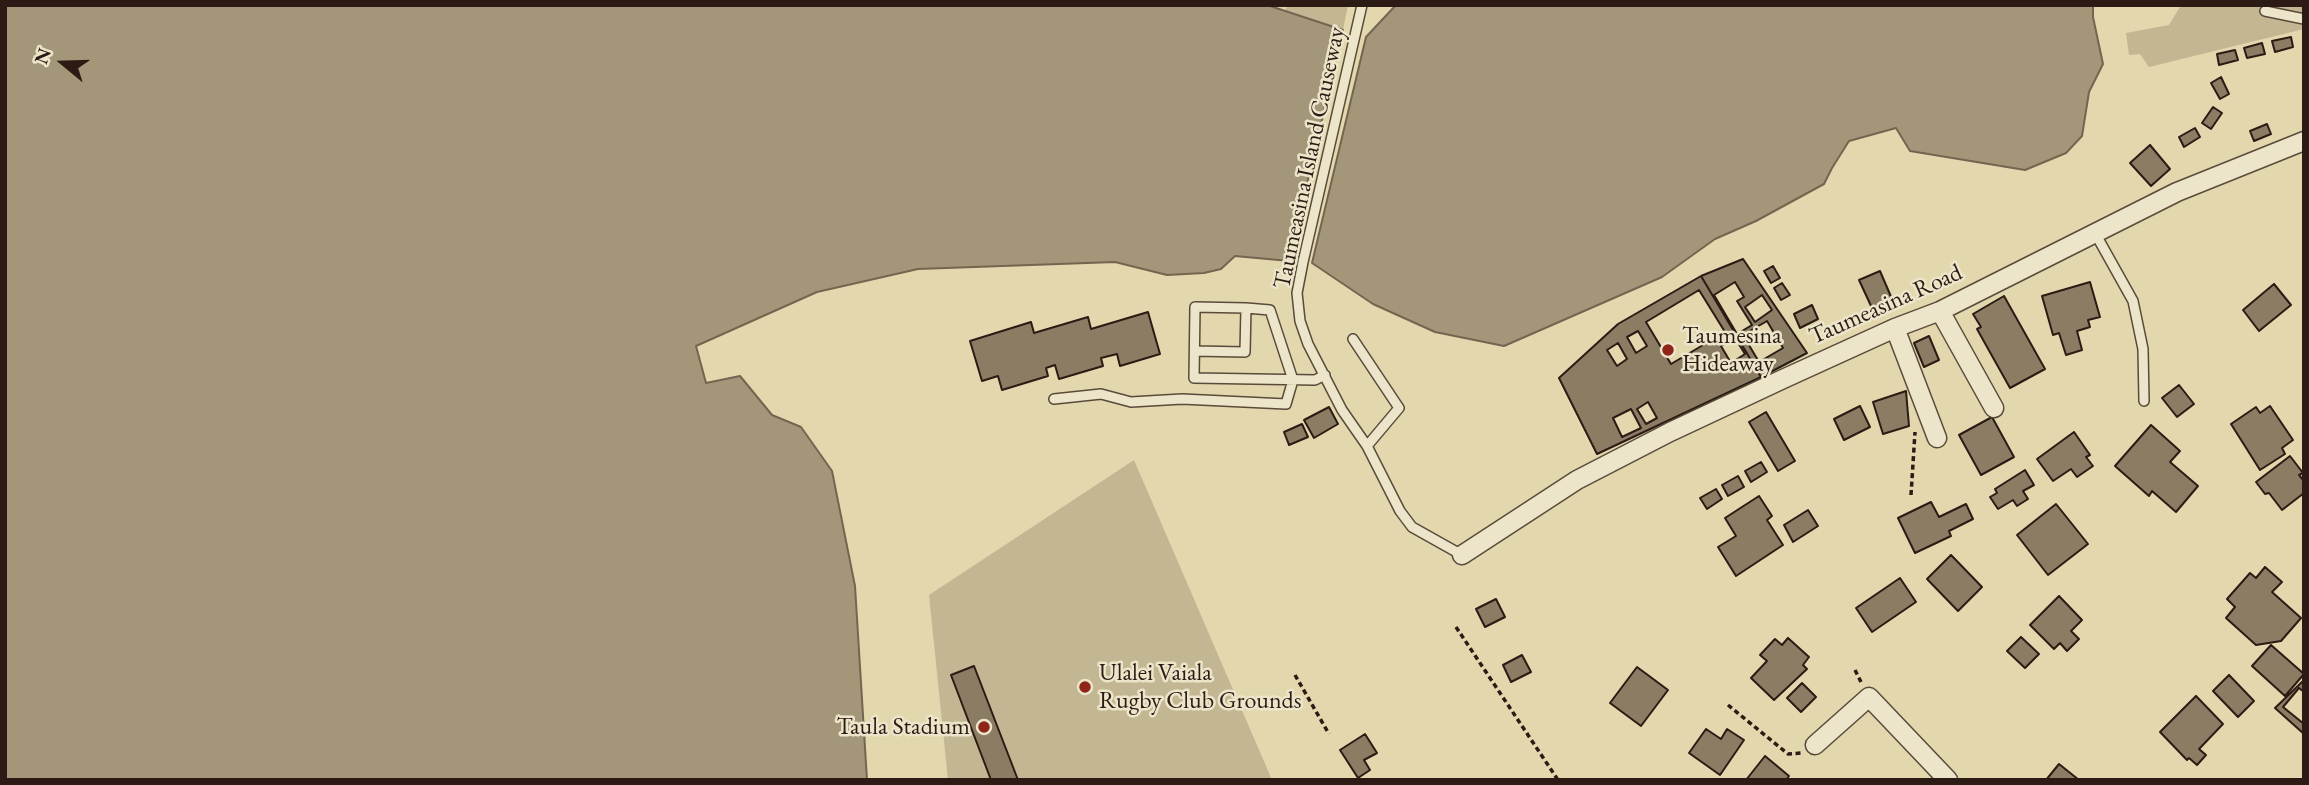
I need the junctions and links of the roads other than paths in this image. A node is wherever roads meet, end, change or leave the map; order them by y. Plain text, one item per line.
1 (1362, 5) edge
2 (2265, 11) dead end
3 (2304, 19) edge
4 (2304, 141) edge
5 (2095, 233) junction
6 (1246, 307) junction
7 (1940, 310) junction
8 (1895, 328) junction
9 (1353, 339) dead end
10 (1195, 351) junction
11 (1325, 374) junction
12 (1293, 380) junction
13 (1054, 399) dead end
14 (2144, 401) dead end
15 (1994, 408) dead end
16 (1937, 438) dead end
17 (1367, 446) junction
18 (1462, 555) joint
19 (1815, 745) road end
20 (1948, 780) edge

1 - 11 lane, Taumeasina Island Causeway
2 - 3 lane
4 - 5 street, Taumeasina Road
5 - 7 street, Taumeasina Road
5 - 14 lane
6 - 10 lane
6 - 10 lane
6 - 12 lane
7 - 8 street, Taumeasina Road
7 - 15 street
8 - 16 street
8 - 18 street, Taumeasina Road
9 - 17 lane
10 - 12 lane
11 - 12 lane
11 - 17 lane, Taumeasina Island Causeway
12 - 13 lane
17 - 18 lane, Taumeasina Island Causeway
19 - 20 street

